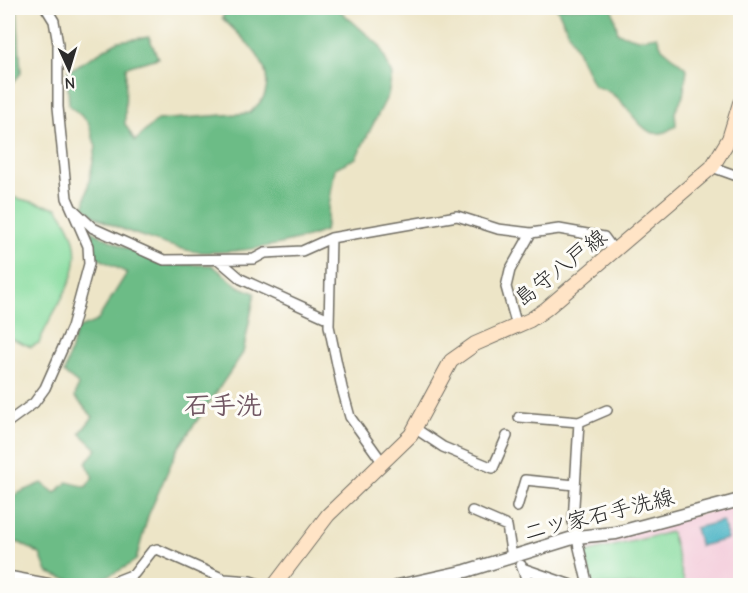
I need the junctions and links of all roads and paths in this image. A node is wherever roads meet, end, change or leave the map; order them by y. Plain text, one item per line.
1 (46, 8) edge
2 (741, 103) edge
3 (712, 167) junction
4 (741, 177) edge
5 (74, 210) junction
6 (531, 233) junction
7 (331, 238) junction
8 (615, 252) junction
9 (219, 260) junction
10 (329, 319) junction
11 (516, 326) junction
12 (608, 410) dead end
13 (519, 417) dead end
14 (8, 422) edge
15 (579, 422) junction
16 (416, 429) junction
17 (507, 436) dead end
18 (383, 463) junction
19 (575, 485) junction
20 (741, 500) edge
21 (517, 507) dead end
22 (472, 511) dead end
23 (576, 537) junction
24 (517, 560) junction
25 (8, 576) edge
26 (62, 585) edge
27 (103, 585) edge
28 (265, 585) edge
29 (274, 585) edge
30 (398, 585) edge
31 (525, 585) edge
32 (574, 585) edge
33 (588, 585) edge

1 - 5 street
2 - 3 main road, 島守八戸線
3 - 4 street
3 - 8 main road, 島守八戸線
5 - 9 street
5 - 14 street
6 - 7 street
6 - 8 street
6 - 11 street
7 - 9 street
7 - 10 street
8 - 11 main road, 島守八戸線
9 - 10 street
10 - 18 street
11 - 16 main road, 島守八戸線
12 - 15 street
13 - 15 street
15 - 19 street
16 - 17 street
16 - 18 main road, 島守八戸線
18 - 29 main road, 島守八戸線
19 - 21 street
19 - 23 street
20 - 23 street, 二ツ家石手洗線
22 - 24 street
23 - 24 street, 二ツ家石手洗線
23 - 33 street
24 - 30 street, 二ツ家石手洗線
24 - 31 street
24 - 32 street
25 - 26 street
27 - 28 street

